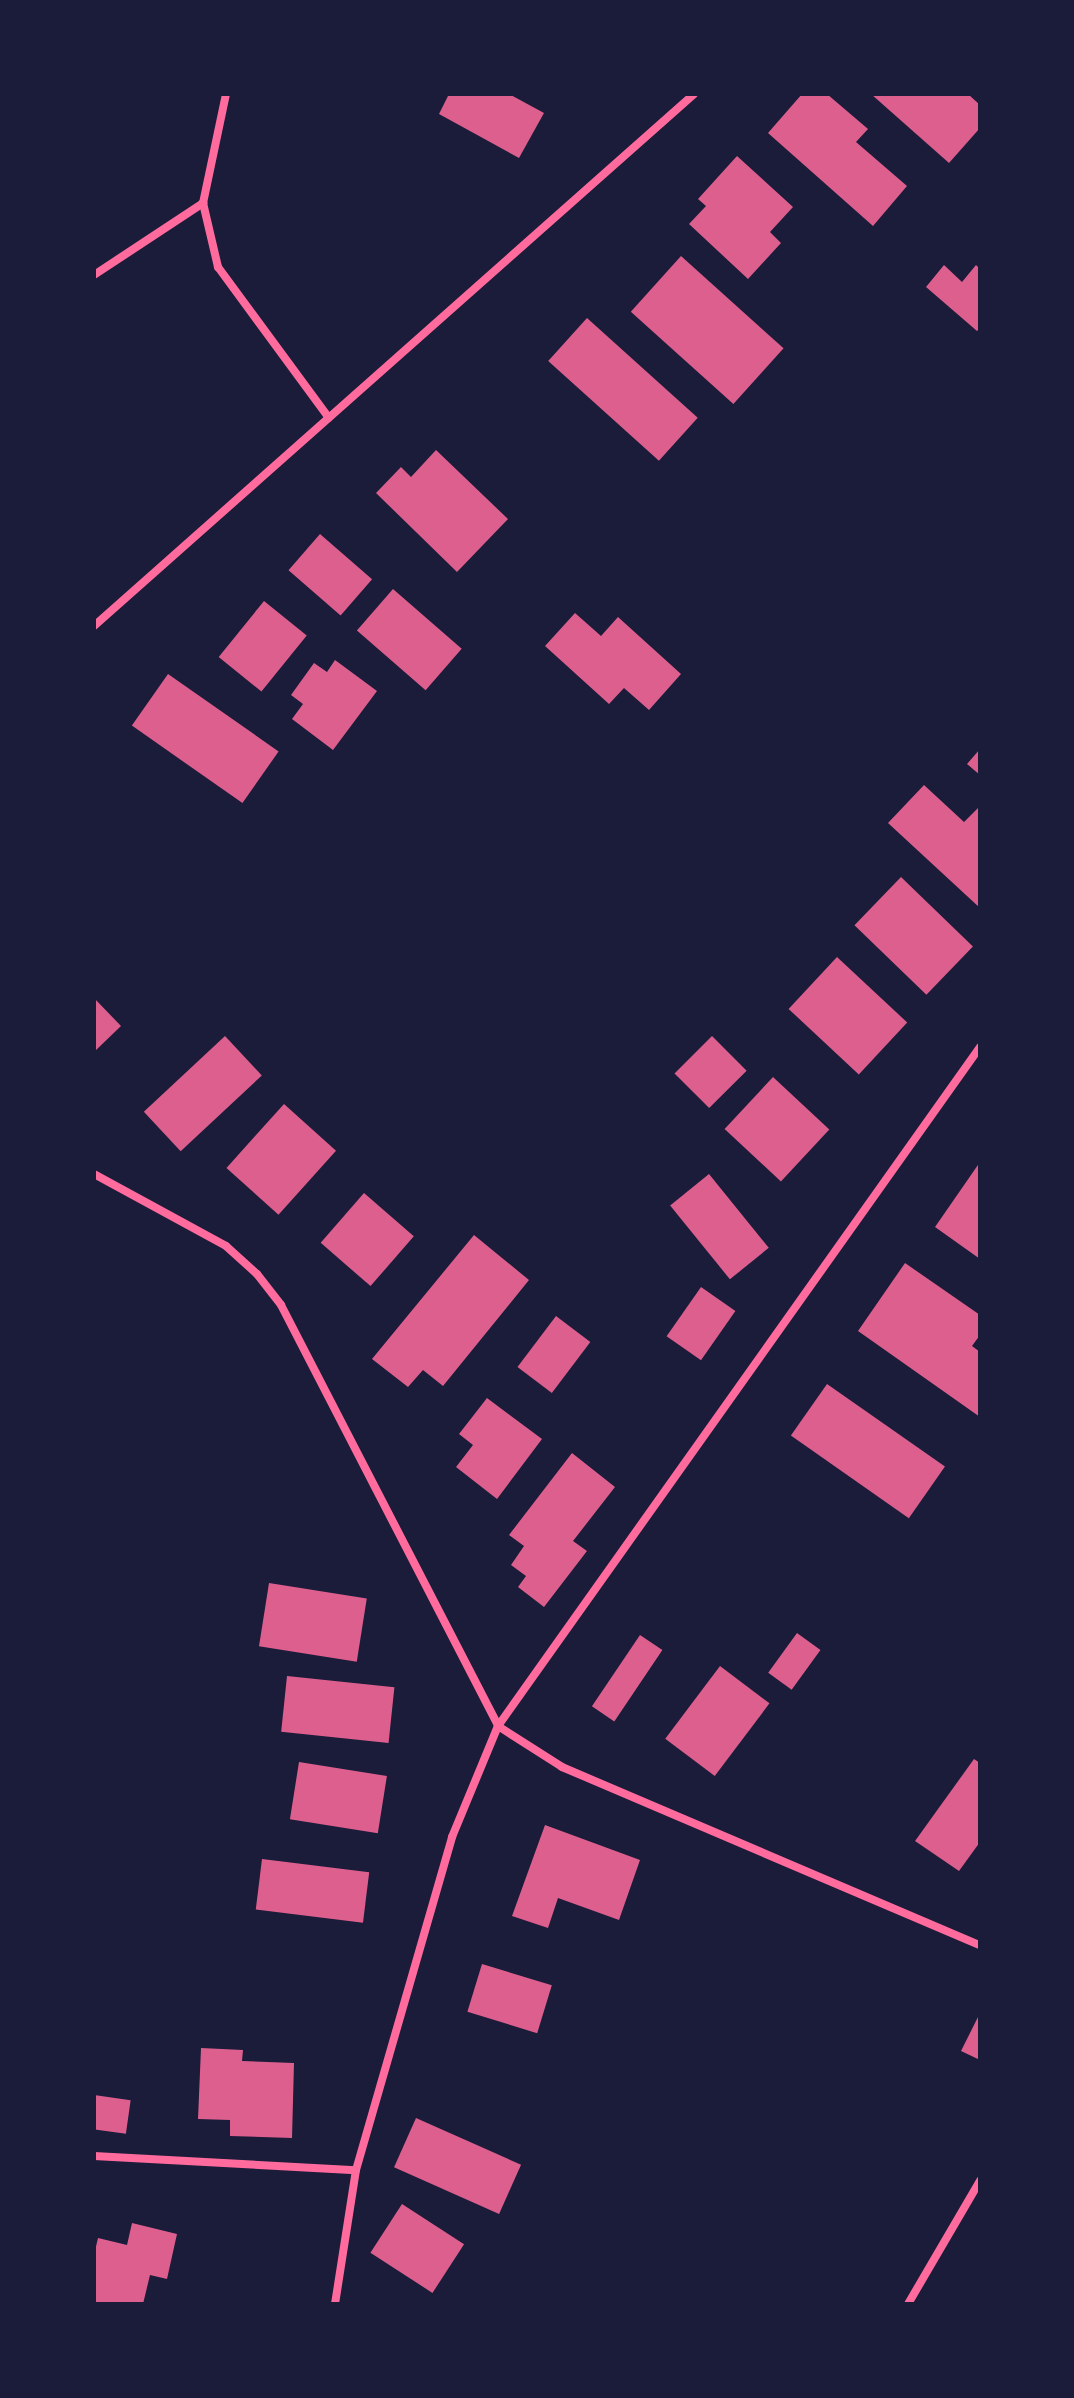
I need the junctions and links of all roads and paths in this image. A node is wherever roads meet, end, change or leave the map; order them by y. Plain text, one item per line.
1 (226, 94) edge
2 (694, 94) edge
3 (203, 203) junction
4 (96, 272) edge
5 (329, 418) junction
6 (94, 626) edge
7 (980, 1047) edge
8 (94, 1174) edge
9 (498, 1726) junction
10 (980, 1945) edge
11 (94, 2156) edge
12 (356, 2170) junction
13 (980, 2181) edge
14 (335, 2304) edge
15 (908, 2304) edge

1 - 3 street
2 - 5 street
3 - 4 street
3 - 5 street
5 - 6 street
7 - 9 street
8 - 9 street
9 - 10 street
9 - 12 street
11 - 12 street
12 - 14 street
13 - 15 street

